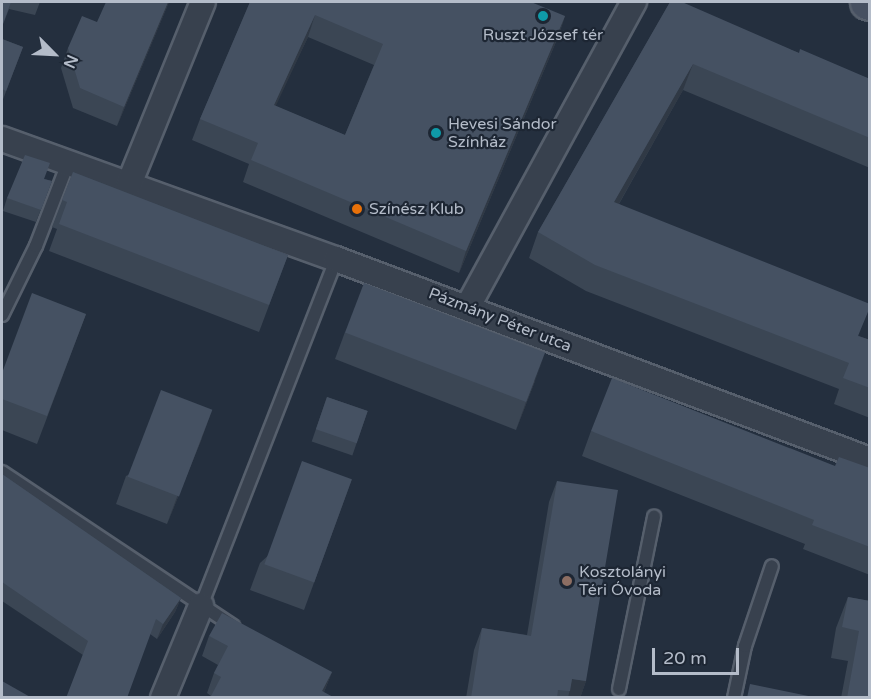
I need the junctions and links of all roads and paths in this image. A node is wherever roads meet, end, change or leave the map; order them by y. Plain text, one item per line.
1 (203, 2) edge
2 (634, 2) edge
3 (2, 139) edge
4 (68, 163) junction
5 (129, 184) junction
6 (336, 259) junction
7 (467, 308) junction
8 (2, 315) edge
9 (870, 460) edge
10 (2, 472) edge
11 (654, 517) dead end
12 (772, 566) dead end
13 (201, 606) junction
14 (241, 631) edge
15 (619, 689) dead end
16 (163, 698) edge
17 (734, 698) edge

1 - 5 street
2 - 7 street
3 - 4 street, Pázmány Péter utca
4 - 5 street, Pázmány Péter utca
4 - 8 lane
5 - 6 street, Pázmány Péter utca
6 - 7 street, Pázmány Péter utca
6 - 13 lane
7 - 9 street, Pázmány Péter utca
10 - 13 lane
11 - 15 lane
12 - 17 lane
13 - 14 lane
13 - 16 street

